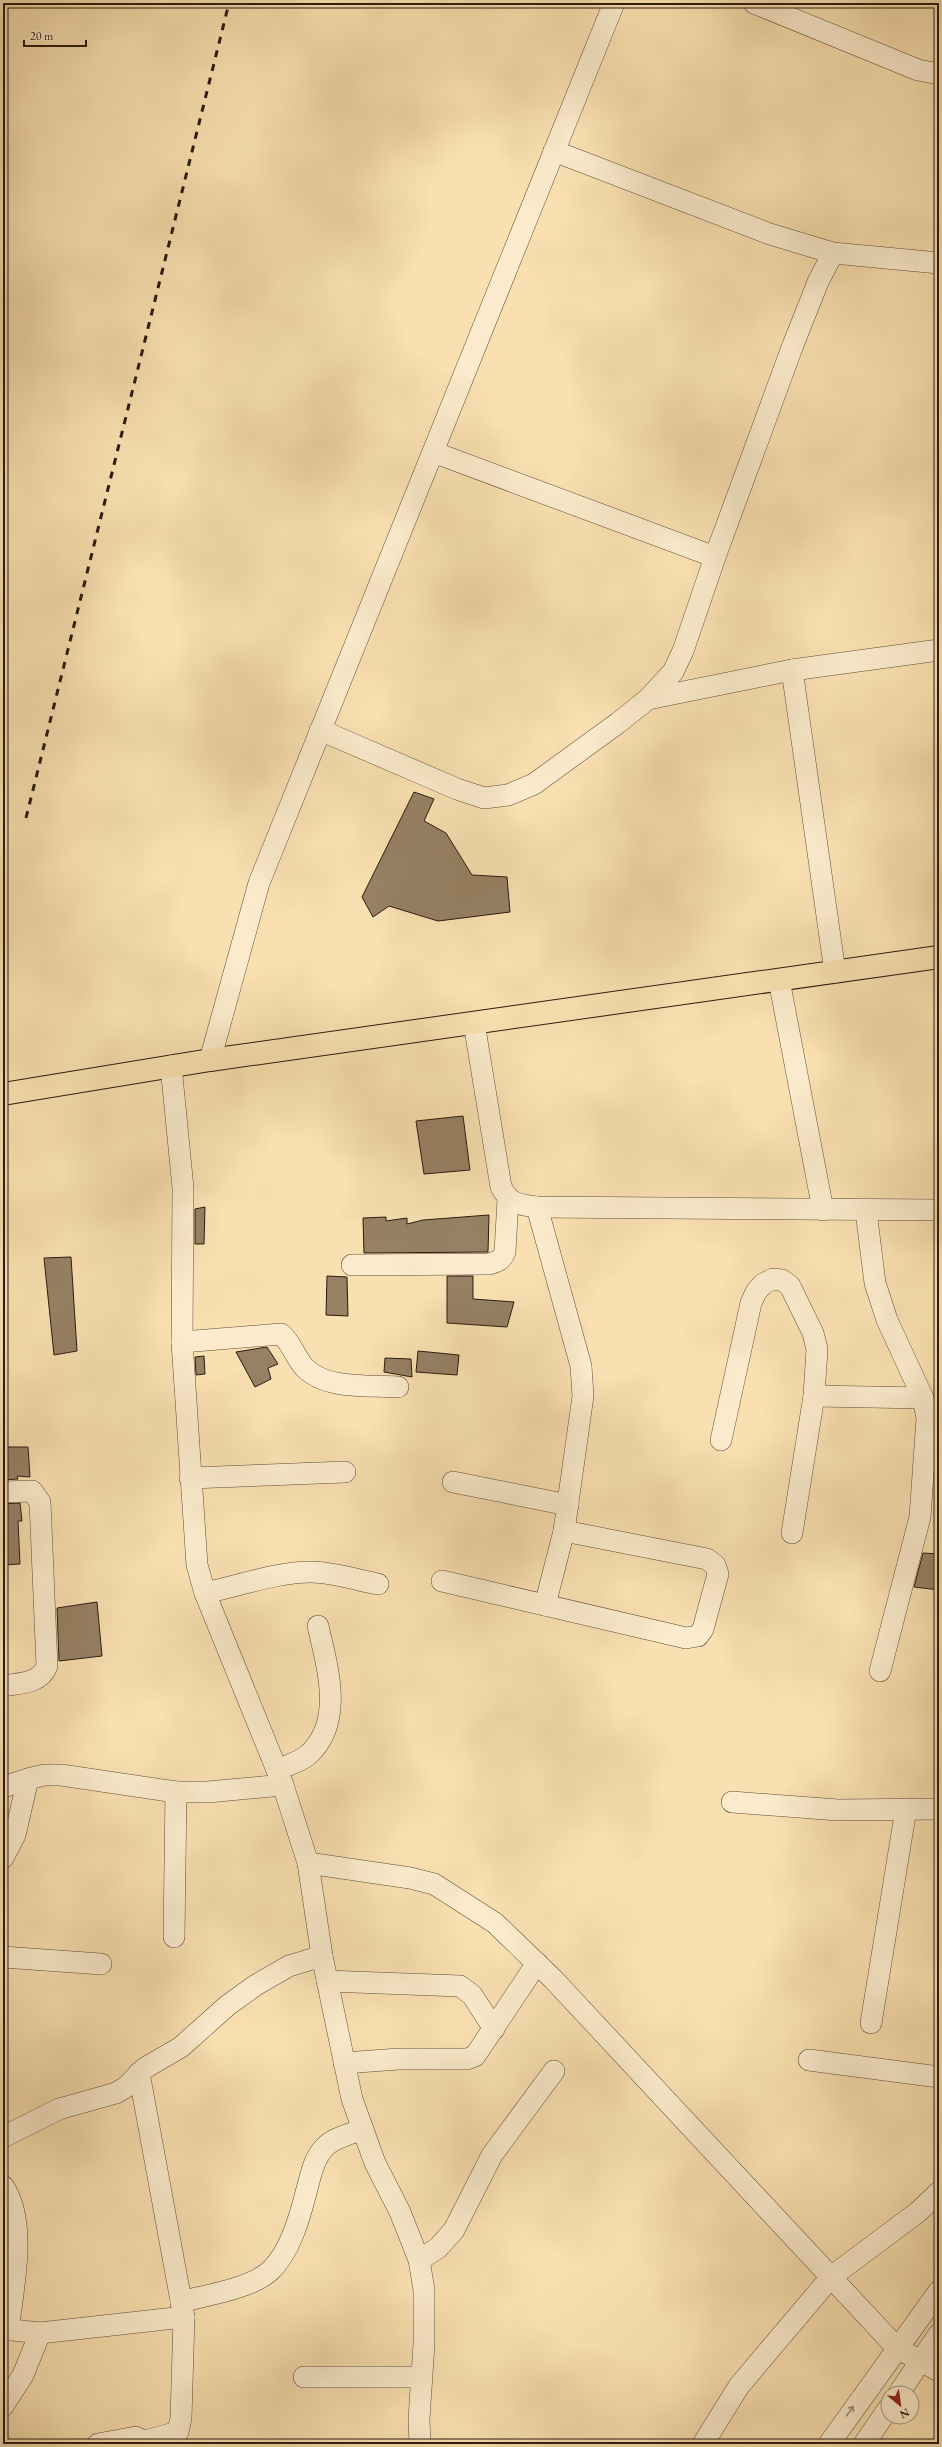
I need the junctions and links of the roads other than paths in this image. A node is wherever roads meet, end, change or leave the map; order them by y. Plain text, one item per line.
1 (614, 3) edge
2 (754, 3) edge
3 (775, 7) edge
4 (939, 74) edge
5 (554, 151) junction
6 (833, 253) junction
7 (939, 263) edge
8 (433, 452) junction
9 (715, 557) junction
10 (939, 650) edge
11 (792, 670) junction
12 (648, 699) junction
13 (320, 730) junction
14 (939, 957) edge
15 (835, 972) junction
16 (779, 980) junction
17 (474, 1023) junction
18 (210, 1060) junction
19 (171, 1066) junction
20 (3, 1094) edge
21 (508, 1199) junction
22 (537, 1207) junction
23 (823, 1210) junction
24 (939, 1210) edge
25 (866, 1211) junction
26 (352, 1265) dead end
27 (182, 1342) junction
28 (398, 1387) dead end
29 (814, 1396) junction
30 (924, 1398) junction
31 (721, 1440) dead end
32 (345, 1472) dead end
33 (190, 1478) junction
34 (453, 1482) dead end
35 (3, 1492) edge
36 (930, 1504) edge
37 (568, 1505) junction
38 (564, 1532) junction
39 (792, 1533) dead end
40 (442, 1581) dead end
41 (378, 1584) dead end
42 (205, 1593) junction
43 (545, 1605) junction
44 (318, 1626) dead end
45 (880, 1671) dead end
46 (3, 1686) edge
47 (280, 1777) junction
48 (28, 1778) junction
49 (3, 1788) edge
50 (176, 1792) junction
51 (732, 1802) dead end
52 (906, 1809) junction
53 (939, 1809) edge
54 (3, 1858) edge
55 (308, 1863) junction
56 (174, 1938) dead end
57 (322, 1956) junction
58 (3, 1957) edge
59 (536, 1963) junction
60 (101, 1964) dead end
61 (327, 1981) junction
62 (871, 2023) dead end
63 (494, 2029) junction
64 (809, 2060) dead end
65 (344, 2063) junction
66 (554, 2071) dead end
67 (139, 2073) junction
68 (939, 2077) edge
69 (363, 2129) junction
70 (3, 2137) edge
71 (3, 2186) edge
72 (939, 2192) edge
73 (419, 2260) junction
74 (831, 2277) junction
75 (939, 2291) edge
76 (182, 2310) junction
77 (6, 2329) edge
78 (40, 2333) junction
79 (939, 2334) edge
80 (897, 2348) junction
81 (920, 2362) junction
82 (939, 2370) edge
83 (304, 2377) dead end
84 (422, 2377) junction
85 (904, 2385) edge
86 (3, 2406) edge
87 (880, 2420) edge
88 (146, 2443) edge
89 (98, 2444) edge
90 (420, 2444) edge
91 (703, 2444) edge
92 (829, 2444) edge
93 (864, 2444) edge

1 - 5 street
2 - 3 street
3 - 4 street
5 - 6 street
5 - 8 street
6 - 7 street
6 - 9 street
8 - 9 street
8 - 13 street
9 - 12 street
10 - 11 street
11 - 12 street
11 - 15 street
12 - 13 street
13 - 18 street
14 - 15 main road
15 - 16 main road
16 - 17 main road
16 - 23 street
17 - 18 main road
17 - 21 street
18 - 19 main road
19 - 20 main road
19 - 27 street
21 - 22 street
21 - 26 street
22 - 23 street
22 - 37 street
23 - 25 street
24 - 25 street
25 - 30 street
27 - 28 street
27 - 33 street
29 - 30 street
29 - 31 street
29 - 39 street
30 - 36 street
32 - 33 street
33 - 42 street
34 - 37 street
35 - 46 street
36 - 45 street
37 - 38 street
38 - 43 street
38 - 43 street
40 - 43 street
41 - 42 street
42 - 47 street
44 - 47 street
47 - 50 street
47 - 55 street
48 - 49 street
48 - 50 street
48 - 54 street
50 - 56 street
51 - 52 street
52 - 53 street
52 - 62 street
55 - 57 street
55 - 59 street
57 - 61 street
57 - 67 street
58 - 60 street
59 - 63 street
59 - 74 street
61 - 63 street
61 - 65 street
63 - 65 street
64 - 68 street
65 - 69 street
66 - 73 street
67 - 70 street
67 - 76 street
69 - 73 street
69 - 76 street
71 - 77 street
72 - 74 street
73 - 84 street
74 - 80 street
74 - 91 street
75 - 80 street
76 - 78 street
76 - 88 street
77 - 78 street
78 - 86 street
79 - 81 street
80 - 81 street
92 -> 80 street
81 - 82 street
81 - 85 street
83 - 84 street
84 - 90 street
87 - 93 street
88 - 89 street

